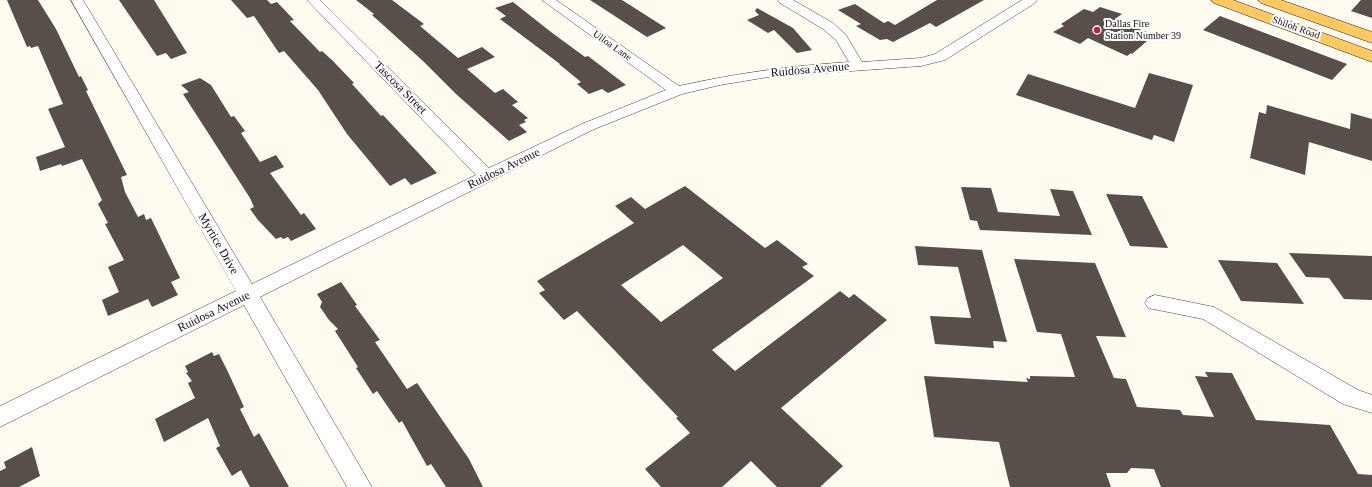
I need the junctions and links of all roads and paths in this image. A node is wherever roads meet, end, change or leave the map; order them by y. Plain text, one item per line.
1 (77, 0) edge
2 (313, 0) edge
3 (548, 0) edge
4 (784, 0) edge
5 (1031, 0) edge
6 (1219, 0) edge
7 (1266, 0) edge
8 (1372, 38) edge
9 (1372, 57) edge
10 (858, 66) junction
11 (677, 91) junction
12 (488, 177) junction
13 (248, 295) junction
14 (1155, 303) dead end
15 (1372, 404) edge
16 (0, 417) edge
17 (360, 487) edge

1 - 13 street, Myrtice Drive
2 - 12 street, Tascosa Street
3 - 11 street, Ulloa Lane
4 - 10 street
5 - 10 street, Ruidosa Avenue
6 - 9 main road, Shiloh Road
7 - 8 main road, Shiloh Road
10 - 11 street, Ruidosa Avenue
11 - 12 street, Ruidosa Avenue
12 - 13 street, Ruidosa Avenue
13 - 16 street, Ruidosa Avenue
13 - 17 street, Myrtice Drive
14 - 15 street

